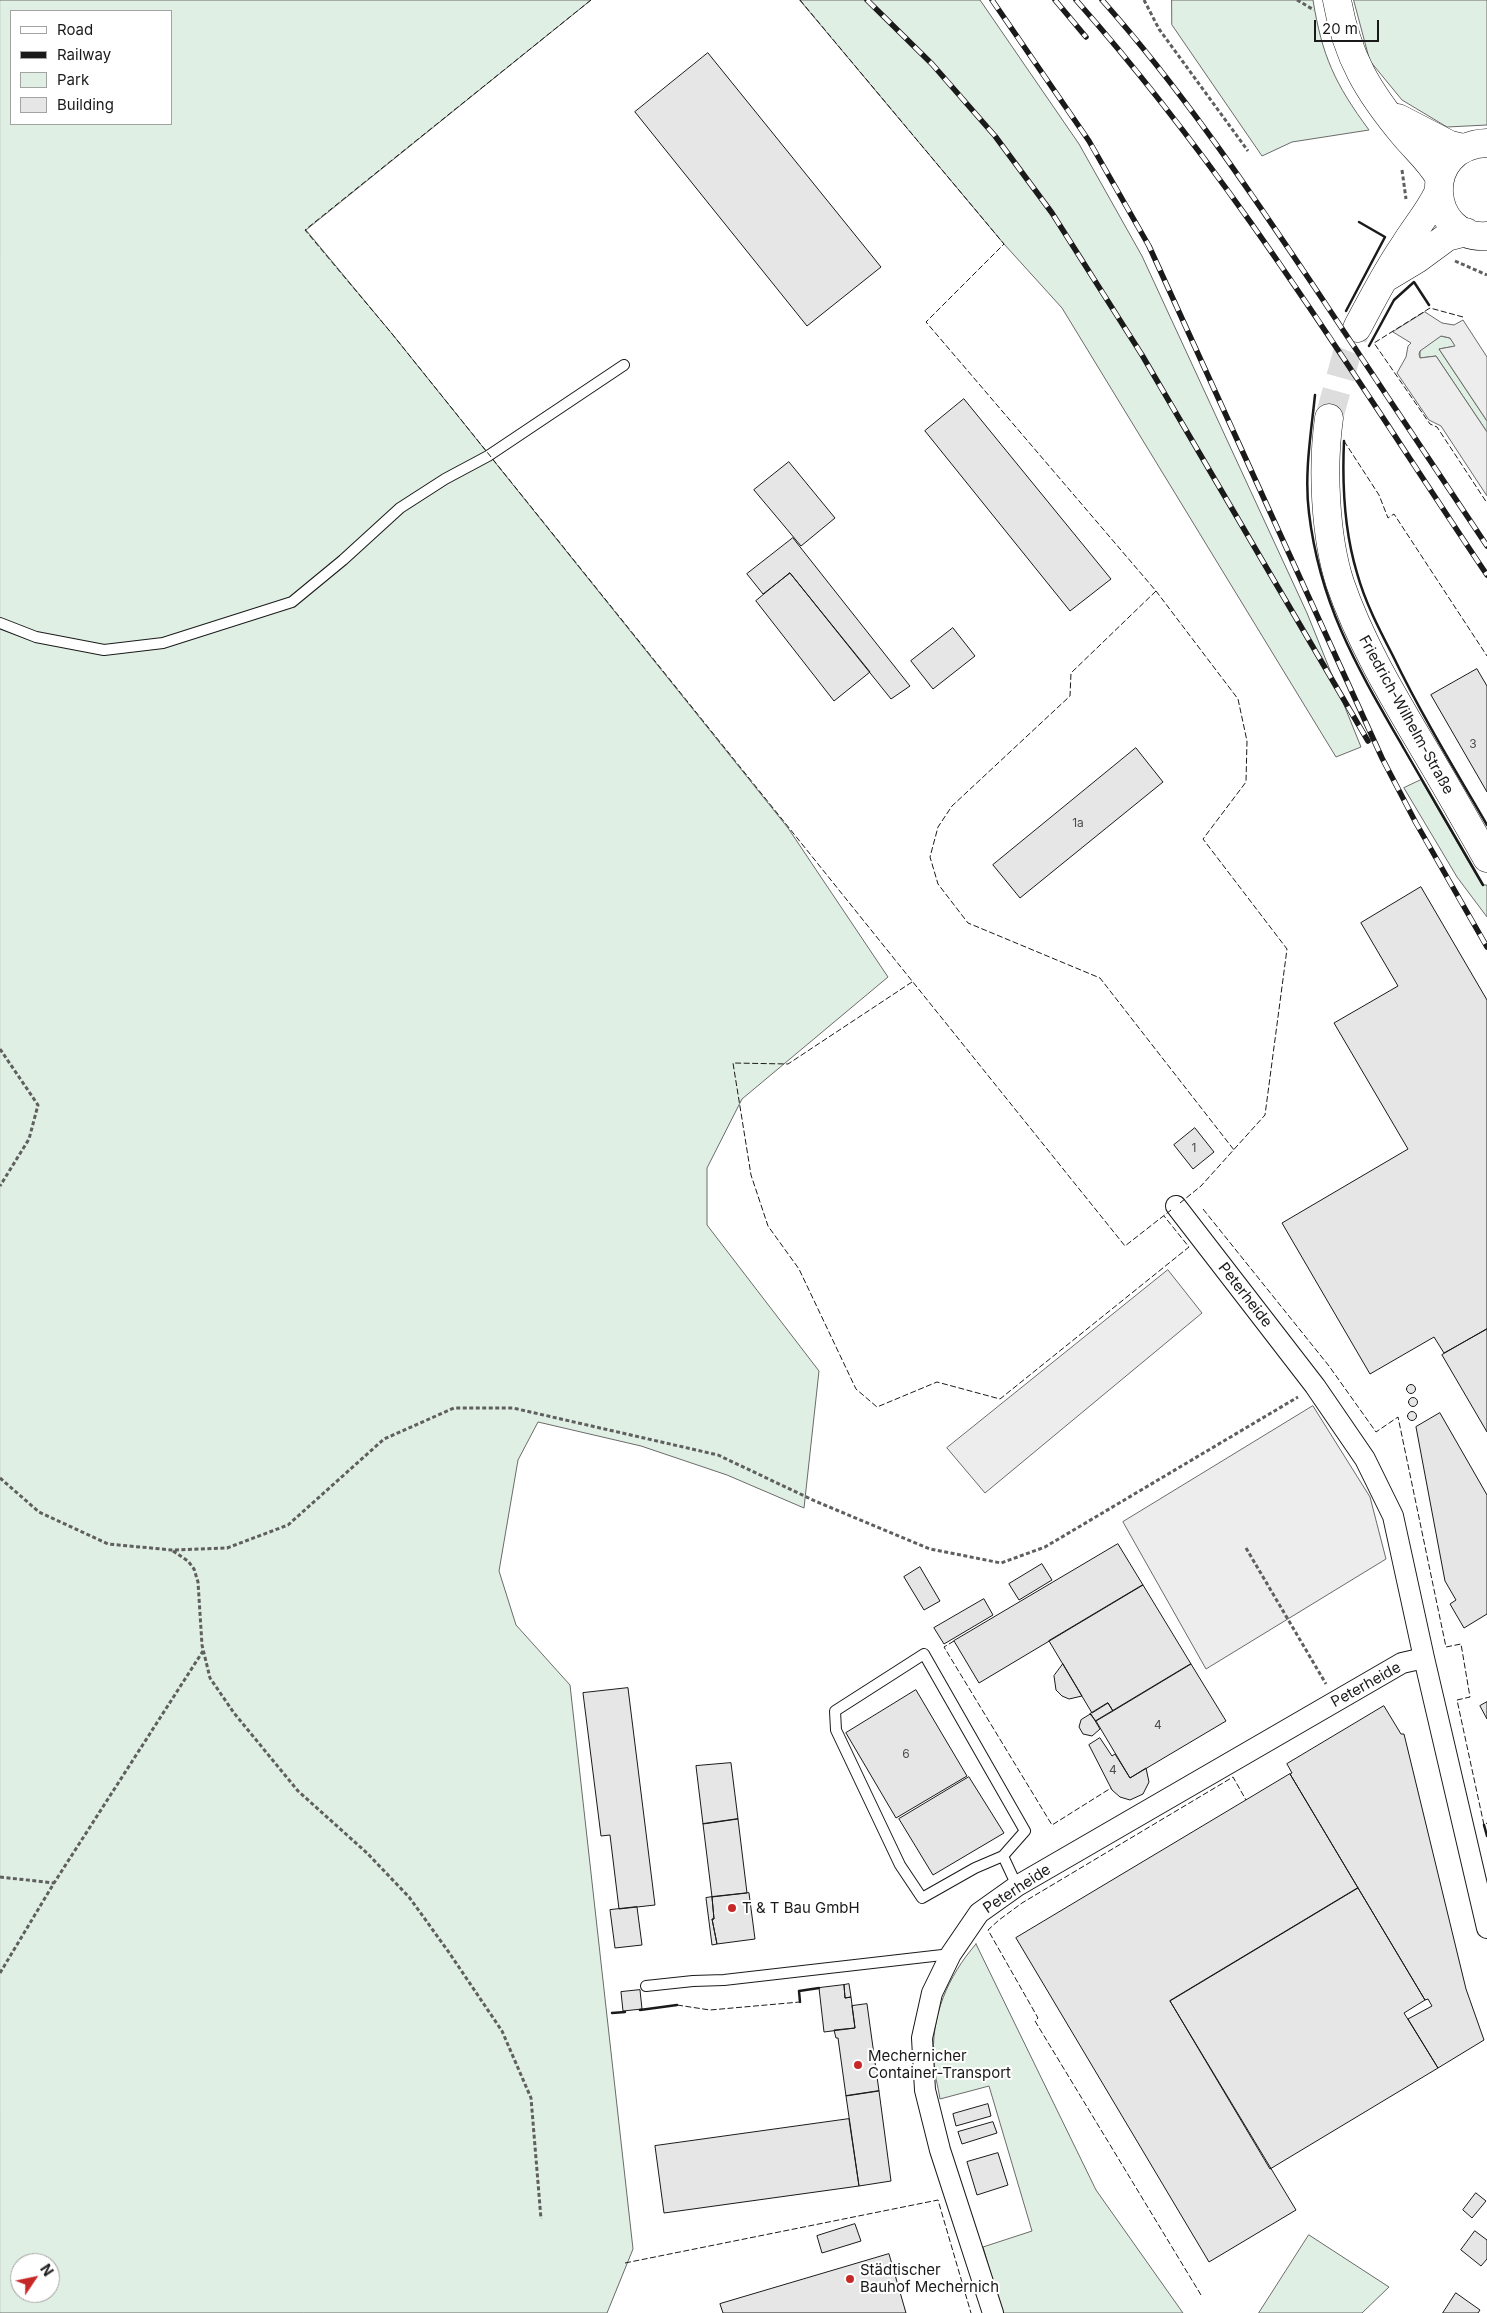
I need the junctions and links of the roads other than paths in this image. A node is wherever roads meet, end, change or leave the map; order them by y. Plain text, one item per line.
1 (1337, 0) edge
2 (1388, 113) junction
3 (1475, 146) edge
4 (1439, 185) junction
5 (1481, 236) edge
6 (1384, 279) junction
7 (1357, 328) tunnel mouth
8 (624, 365) dead end
9 (1329, 418) tunnel mouth
10 (0, 622) edge
11 (1487, 858) edge
12 (1176, 1206) dead end
13 (1424, 1658) junction
14 (1004, 1856) junction
15 (1018, 1886) junction
16 (1487, 1928) edge
17 (951, 1954) junction
18 (646, 1986) dead end
19 (993, 2313) edge

1 - 2 main road
2 - 3 main road
2 - 4 main road
3 - 4 main road
4 - 5 main road
4 - 6 main road
5 - 6 main road
6 - 7 main road
8 - 10 lane
9 - 11 main road, Friedrich-Wilhelm-Straße
12 - 13 street, Peterheide
13 - 15 street, Peterheide
13 - 16 street, Peterheide
14 - 14 lane
14 - 15 lane
15 - 17 street, Peterheide
17 - 18 lane
17 - 19 street, Peterheide

